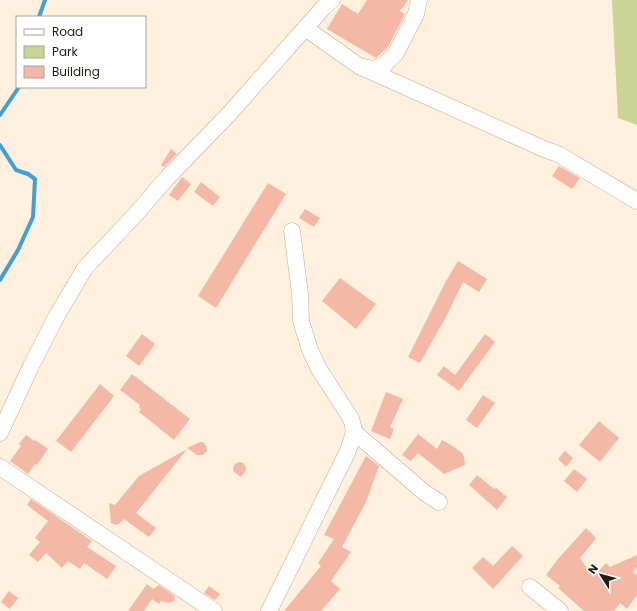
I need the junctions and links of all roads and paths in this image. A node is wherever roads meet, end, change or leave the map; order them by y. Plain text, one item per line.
1 (332, 0) edge
2 (419, 0) edge
3 (305, 28) junction
4 (360, 66) junction
5 (637, 201) edge
6 (292, 231) dead end
7 (354, 432) junction
8 (0, 433) edge
9 (0, 467) edge
10 (439, 502) dead end
11 (530, 587) dead end
12 (214, 611) edge
13 (269, 611) edge
14 (560, 611) edge

1 - 3 street
2 - 4 street
3 - 4 street
3 - 8 street
4 - 5 street
6 - 7 street
7 - 10 street
7 - 13 street
9 - 12 street
11 - 14 street

